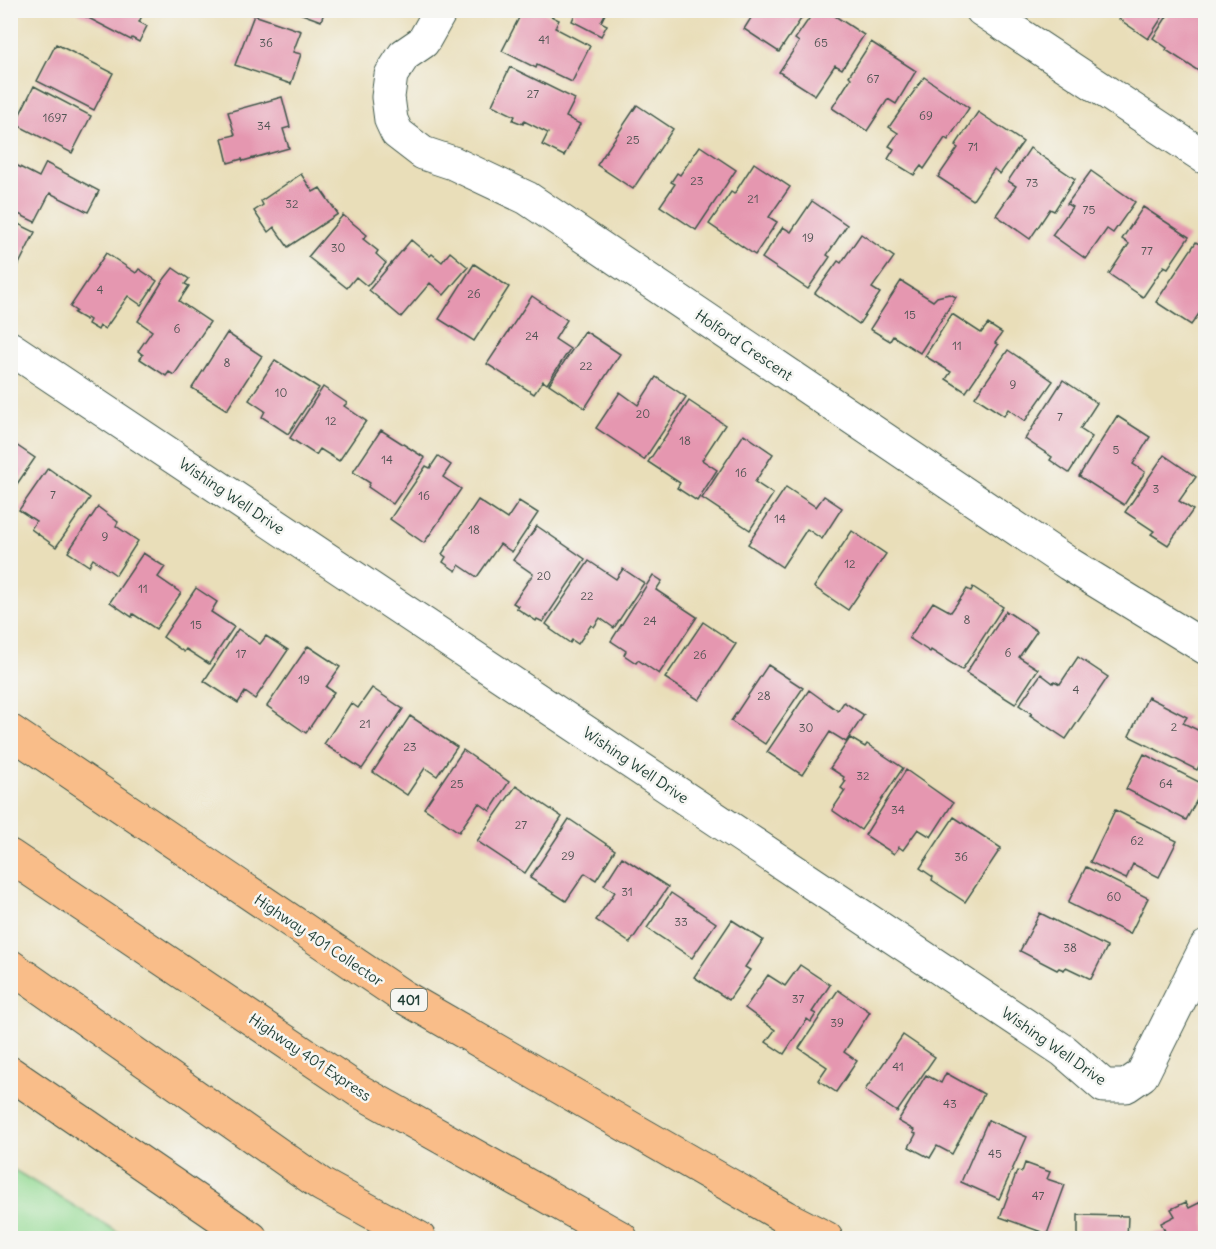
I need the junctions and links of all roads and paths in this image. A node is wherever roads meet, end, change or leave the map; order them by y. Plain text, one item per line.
1 (441, 10) edge
2 (982, 10) edge
3 (1206, 158) edge
4 (10, 348) edge
5 (1206, 648) edge
6 (10, 731) edge
7 (10, 856) edge
8 (1206, 946) edge
9 (10, 966) edge
10 (10, 1073) edge
11 (251, 1239) edge
12 (419, 1239) edge
13 (621, 1239) edge
14 (826, 1239) edge

1 - 5 street, Holford Crescent
2 - 3 street
4 - 8 street, Wishing Well Drive
6 - 14 highway, Highway 401 Collector / 401
7 - 13 highway, Highway 401 Express
9 - 12 highway
10 - 11 highway

